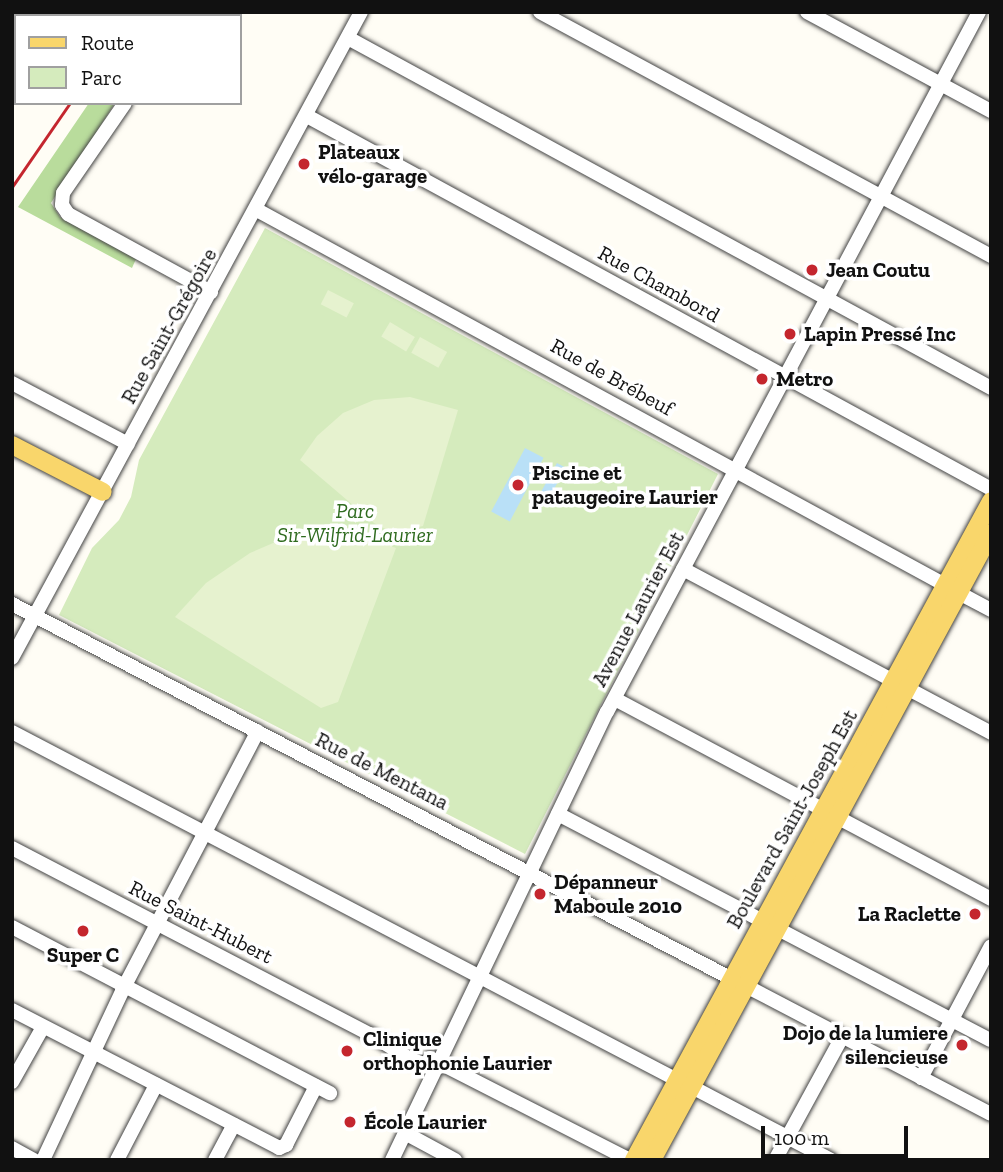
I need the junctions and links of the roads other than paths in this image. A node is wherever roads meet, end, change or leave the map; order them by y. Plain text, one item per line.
1 (361, 12) edge
2 (540, 12) edge
3 (807, 12) edge
4 (979, 12) edge
5 (348, 38) junction
6 (942, 84) junction
7 (124, 105) edge
8 (991, 111) edge
9 (307, 116) junction
10 (880, 197) junction
11 (257, 210) junction
12 (991, 256) edge
13 (211, 292) junction
14 (825, 298) junction
15 (784, 376) junction
16 (12, 383) edge
17 (991, 388) edge
18 (128, 444) junction
19 (12, 445) edge
20 (734, 468) junction
21 (991, 489) edge
22 (103, 492) junction
23 (991, 501) edge
24 (991, 533) edge
25 (683, 569) junction
26 (952, 589) junction
27 (12, 604) edge
28 (991, 610) edge
29 (35, 616) junction
30 (12, 658) edge
31 (900, 685) junction
32 (615, 699) junction
33 (258, 731) junction
34 (12, 732) edge
35 (991, 733) edge
36 (831, 813) junction
37 (558, 814) junction
38 (206, 832) junction
39 (12, 848) edge
40 (529, 872) junction
41 (991, 899) edge
42 (158, 924) junction
43 (770, 925) junction
44 (12, 928) edge
45 (991, 946) edge
46 (480, 975) junction
47 (739, 983) junction
48 (125, 987) junction
49 (12, 1010) edge
50 (952, 1020) junction
51 (43, 1027) junction
52 (842, 1037) junction
53 (991, 1040) edge
54 (94, 1053) junction
55 (439, 1062) junction
56 (921, 1078) junction
57 (12, 1082) edge
58 (685, 1084) junction
59 (156, 1085) junction
60 (991, 1114) edge
61 (234, 1125) junction
62 (405, 1133) junction
63 (787, 1137) junction
64 (12, 1148) edge
65 (34, 1160) edge
66 (43, 1160) edge
67 (117, 1160) edge
68 (215, 1160) edge
69 (392, 1160) edge
70 (455, 1160) edge
71 (632, 1160) edge
72 (652, 1160) edge
73 (775, 1160) edge
74 (831, 1160) edge

1 - 5 street, Rue Saint-Grégoire
2 - 10 street
3 - 6 street
4 - 6 street, Avenue Laurier Est
5 - 9 street, Rue Saint-Grégoire
5 - 14 street
6 - 8 street
6 - 10 street, Avenue Laurier Est
7 - 13 street
9 - 11 street, Rue Saint-Grégoire
9 - 15 street, Rue Chambord
10 - 12 street
10 - 14 street, Avenue Laurier Est
11 - 13 street, Rue Saint-Grégoire
11 - 20 street, Rue de Brébeuf
13 - 18 street, Rue Saint-Grégoire
14 - 15 street, Avenue Laurier Est
14 - 17 street
15 - 20 street, Avenue Laurier Est
15 - 21 street, Rue Chambord
16 - 18 street
18 - 22 street, Rue Saint-Grégoire
19 - 22 main road
20 - 25 street, Avenue Laurier Est
20 - 26 street, Rue de Brébeuf
22 - 29 street, Rue Saint-Grégoire
23 - 26 main road, Boulevard Saint-Joseph Est
24 - 26 main road, Boulevard Saint-Joseph Est
25 - 31 street
25 - 32 street, Avenue Laurier Est
26 - 28 street, Rue de Brébeuf
26 - 31 main road, Boulevard Saint-Joseph Est
27 - 29 street, Rue de Mentana
29 - 30 street, Rue Saint-Grégoire
29 - 33 street, Rue de Mentana
31 - 35 street
31 - 36 main road, Boulevard Saint-Joseph Est
32 - 36 street
32 - 37 street, Avenue Laurier Est
33 - 38 street
33 - 40 street, Rue de Mentana
34 - 38 street
36 - 41 street
36 - 43 main road, Boulevard Saint-Joseph Est
37 - 40 street, Avenue Laurier Est
37 - 43 street
38 - 42 street
38 - 46 street
39 - 42 street, Rue Saint-Hubert
40 - 46 street, Avenue Laurier Est
40 - 47 street, Rue de Mentana
42 - 48 street
42 - 55 street, Rue Saint-Hubert
43 - 47 main road, Boulevard Saint-Joseph Est
43 - 50 street
44 - 48 street
45 - 50 street
46 - 55 street, Avenue Laurier Est
46 - 58 street
47 - 52 street, Rue de Mentana
47 - 58 main road, Boulevard Saint-Joseph Est
48 - 54 street
48 - 61 street
49 - 51 street
50 - 53 street
50 - 56 street
51 - 54 street
51 - 57 street
52 - 56 street, Rue de Mentana
52 - 63 street
54 - 59 street
54 - 66 street
55 - 62 street, Avenue Laurier Est
55 - 71 street, Rue Saint-Hubert
56 - 60 street, Rue de Mentana
58 - 63 street
58 - 71 main road, Boulevard Saint-Joseph Est
58 - 72 main road, Boulevard Saint-Joseph Est
59 - 61 street
59 - 67 street
61 - 68 street
62 - 69 street, Avenue Laurier Est
62 - 70 street
63 - 73 street
63 - 74 street
64 - 65 street

